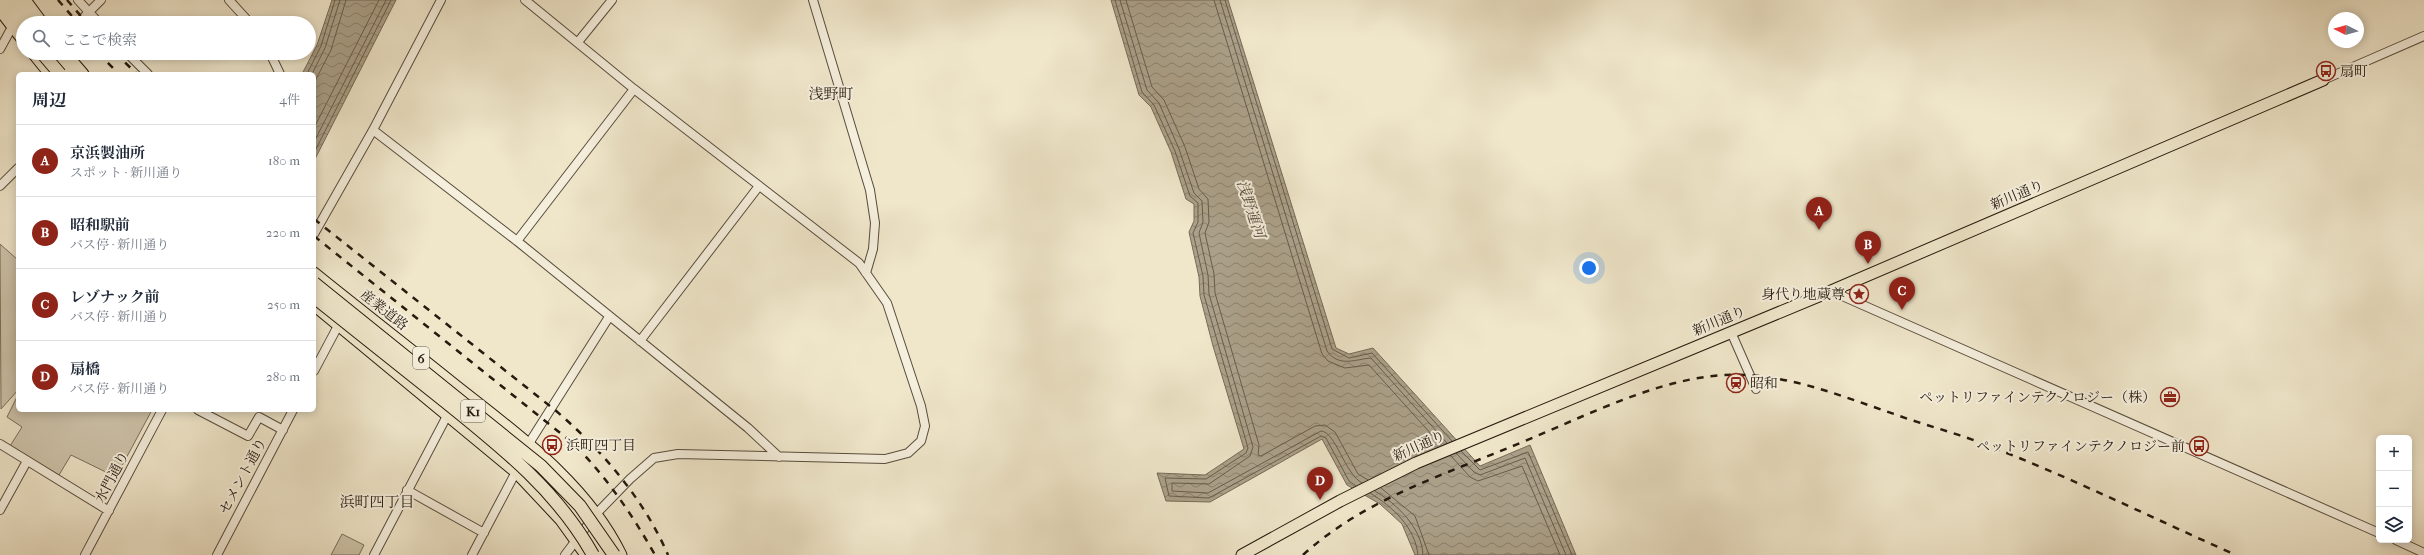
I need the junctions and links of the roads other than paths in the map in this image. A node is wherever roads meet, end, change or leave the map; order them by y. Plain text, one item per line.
1 (2, 0) edge
2 (15, 0) edge
3 (25, 0) edge
4 (78, 0) edge
5 (101, 0) edge
6 (230, 0) edge
7 (441, 0) edge
8 (525, 0) edge
9 (612, 0) edge
10 (813, 0) edge
11 (0, 10) edge
12 (89, 12) junction
13 (28, 16) edge
14 (37, 16) edge
15 (85, 16) edge
16 (93, 16) edge
17 (244, 16) edge
18 (16, 24) edge
19 (16, 25) edge
20 (16, 29) edge
21 (2424, 36) edge
22 (578, 42) junction
23 (0, 49) edge
24 (41, 60) edge
25 (43, 60) edge
26 (63, 60) edge
27 (71, 60) edge
28 (134, 60) edge
29 (273, 60) edge
30 (49, 72) edge
31 (58, 72) edge
32 (72, 72) edge
33 (81, 72) edge
34 (146, 72) edge
35 (279, 72) edge
36 (2323, 80) joint
37 (634, 89) junction
38 (374, 130) junction
39 (16, 170) edge
40 (0, 186) edge
41 (759, 186) junction
42 (316, 231) edge
43 (517, 241) junction
44 (866, 273) junction
45 (316, 275) edge
46 (316, 285) edge
47 (1831, 291) junction
48 (316, 299) edge
49 (316, 307) edge
50 (609, 316) junction
51 (339, 324) junction
52 (1731, 332) junction
53 (640, 341) junction
54 (316, 367) edge
55 (1756, 389) dead end
56 (161, 412) edge
57 (202, 412) edge
58 (292, 412) edge
59 (448, 414) junction
60 (283, 430) junction
61 (528, 443) junction
62 (0, 444) edge
63 (779, 457) junction
64 (27, 461) junction
65 (516, 472) junction
66 (407, 490) junction
67 (0, 510) edge
68 (109, 511) junction
69 (596, 514) junction
70 (2376, 532) edge
71 (484, 533) junction
72 (575, 539) junction
73 (2402, 543) edge
74 (2424, 553) edge
75 (85, 555) edge
76 (217, 555) edge
77 (374, 555) edge
78 (472, 555) edge
79 (565, 555) edge
80 (586, 555) edge
81 (593, 555) edge
82 (614, 555) edge
83 (621, 555) edge
84 (1242, 555) edge

1 - 18 highway
2 - 13 highway
3 - 14 main road
4 - 12 street
5 - 12 street
6 - 17 street
7 - 38 street
8 - 22 street
9 - 22 street
10 - 44 street
11 - 19 main road
12 - 15 street
12 - 16 street
20 - 23 street
21 - 36 street
22 - 37 street
24 - 30 main road
25 - 31 highway, bridge
26 - 32 highway
27 - 33 main road
28 - 34 street
29 - 35 street
36 - 47 main road, 新川通り
37 - 41 street
37 - 43 street
38 - 42 street
38 - 43 street
39 - 40 street
41 - 44 street
41 - 53 street
43 - 50 street
44 - 63 street
45 - 61 main road, 産業道路 / 6
46 - 82 highway, K1, bridge
47 - 52 main road, 新川通り
47 - 70 street
48 - 81 highway, K1, bridge
49 - 51 main road, 6
50 - 53 street
50 - 61 street
51 - 54 street
51 - 59 main road, 6
52 - 55 street
52 - 84 main road, 新川通り
53 - 63 street
56 - 68 street, 水門通り
57 - 60 street
58 - 60 street, セメント通り
59 - 65 main road, 6
59 - 66 street
60 - 76 street, セメント通り
61 - 65 street
61 - 69 main road, 産業道路 / 6
62 - 64 street
63 - 69 street
64 - 67 street
64 - 68 street
65 - 71 street
65 - 72 main road, 6
66 - 71 street
66 - 77 street
68 - 75 street, 水門通り
69 - 72 street
69 - 83 main road, 産業道路 / 6
71 - 78 street
72 - 79 street
72 - 80 main road, 6
73 - 74 street

